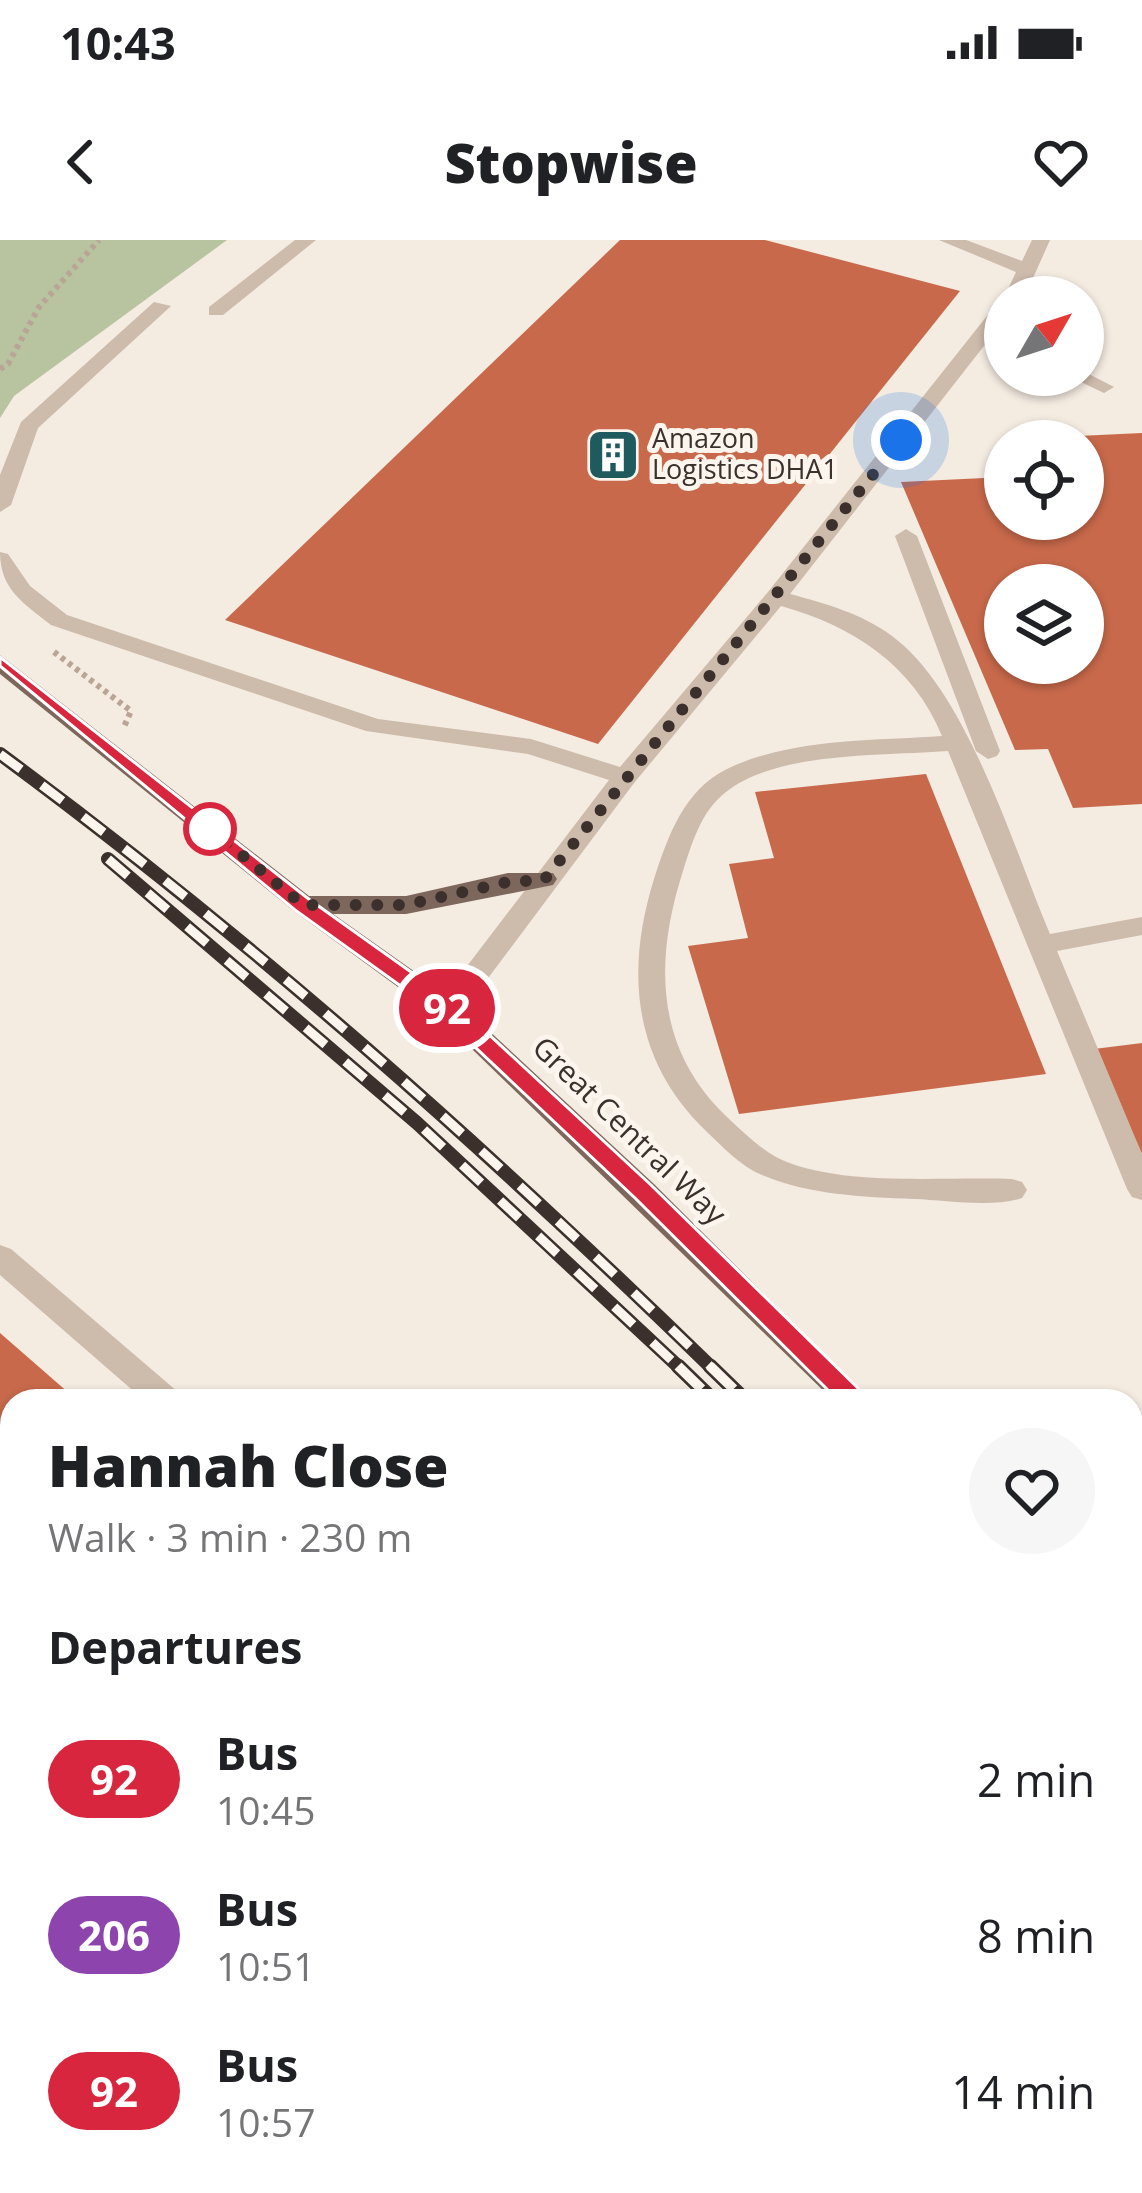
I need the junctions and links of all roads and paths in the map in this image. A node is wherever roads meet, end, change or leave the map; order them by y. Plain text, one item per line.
1 (100, 240) edge
2 (307, 240) edge
3 (948, 240) edge
4 (1041, 240) edge
5 (1029, 270) junction
6 (1025, 276) edge
7 (161, 306) dead end
8 (217, 311) dead end
9 (984, 334) edge
10 (977, 344) junction
11 (984, 346) edge
12 (0, 369) edge
13 (0, 505) edge
14 (906, 536) dead end
15 (0, 559) edge
16 (776, 597) junction
17 (914, 636) junction
18 (0, 662) edge
19 (99, 688) dead end
20 (131, 711) dead end
21 (957, 742) junction
22 (988, 752) dead end
23 (625, 777) junction
24 (544, 880) junction
25 (303, 905) junction
26 (1142, 926) edge
27 (1043, 944) junction
28 (449, 1010) junction
29 (1142, 1189) edge
30 (1012, 1190) dead end
31 (0, 1257) edge
32 (153, 1389) edge
33 (843, 1389) edge

1 - 12 path
2 - 8 street
3 - 5 street
4 - 5 street
5 - 6 street
7 - 13 street
9 - 10 street
10 - 11 street
10 - 16 street
14 - 17 street
15 - 23 street
16 - 17 street
16 - 23 street
17 - 21 street
17 - 22 street
18 - 25 main road, Great Central Way
19 - 20 path
21 - 27 street
21 - 30 street
23 - 24 street
24 - 25 main road
24 - 28 street
25 - 28 main road, Great Central Way
26 - 27 street
27 - 29 street
28 - 33 main road, Great Central Way
31 - 32 street

